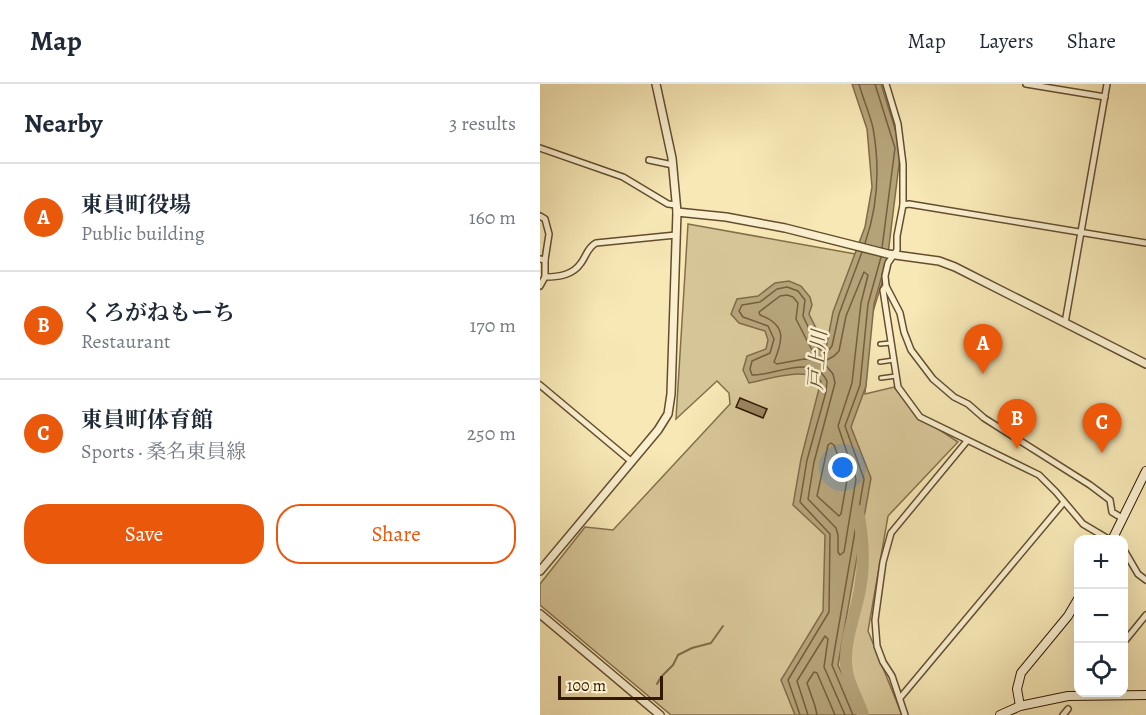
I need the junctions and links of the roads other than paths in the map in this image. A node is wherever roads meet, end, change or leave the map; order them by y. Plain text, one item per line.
1 (656, 84) edge
2 (886, 84) edge
3 (1026, 84) edge
4 (1107, 84) edge
5 (1105, 97) junction
6 (540, 148) edge
7 (649, 160) dead end
8 (673, 165) junction
9 (903, 205) junction
10 (677, 208) junction
11 (540, 216) edge
12 (1082, 232) junction
13 (676, 235) junction
14 (1146, 243) edge
15 (891, 254) junction
16 (542, 259) edge
17 (545, 277) junction
18 (540, 286) edge
19 (886, 286) junction
20 (1065, 323) junction
21 (891, 343) junction
22 (880, 344) dead end
23 (894, 360) junction
24 (880, 362) dead end
25 (1146, 364) edge
26 (896, 376) junction
27 (881, 378) dead end
28 (540, 385) edge
29 (968, 441) junction
30 (632, 462) junction
31 (1146, 471) edge
32 (1064, 502) junction
33 (1122, 518) junction
34 (1102, 535) edge
35 (1114, 535) edge
36 (1128, 557) edge
37 (540, 571) edge
38 (1146, 580) edge
39 (1074, 606) edge
40 (540, 614) edge
41 (1146, 615) edge
42 (1128, 637) edge
43 (1146, 695) edge
44 (900, 698) junction
45 (1020, 706) junction
46 (1068, 709) dead end
47 (660, 715) edge
48 (905, 715) edge
49 (1000, 715) edge
50 (1063, 715) edge

1 - 8 street
2 - 9 street
3 - 5 street
4 - 5 street
5 - 12 street
6 - 10 street
7 - 8 street
8 - 10 street
9 - 12 street
9 - 15 street
10 - 13 street
10 - 15 street
11 - 16 street
12 - 14 street
12 - 20 street
13 - 17 street
13 - 30 street
15 - 19 street
15 - 20 street
16 - 17 street
17 - 18 street
19 - 21 street
19 - 33 street
20 - 25 street
21 - 22 lane
21 - 23 street
23 - 24 lane
23 - 26 street
26 - 27 lane
26 - 29 street
28 - 30 street
29 - 32 street
29 - 44 street
30 - 37 street
31 - 33 main road
32 - 34 street
32 - 44 street
33 - 35 main road
36 - 38 street
39 - 45 main road
40 - 47 street
41 - 42 street
43 - 45 main road
44 - 48 street
45 - 49 main road
46 - 50 street

